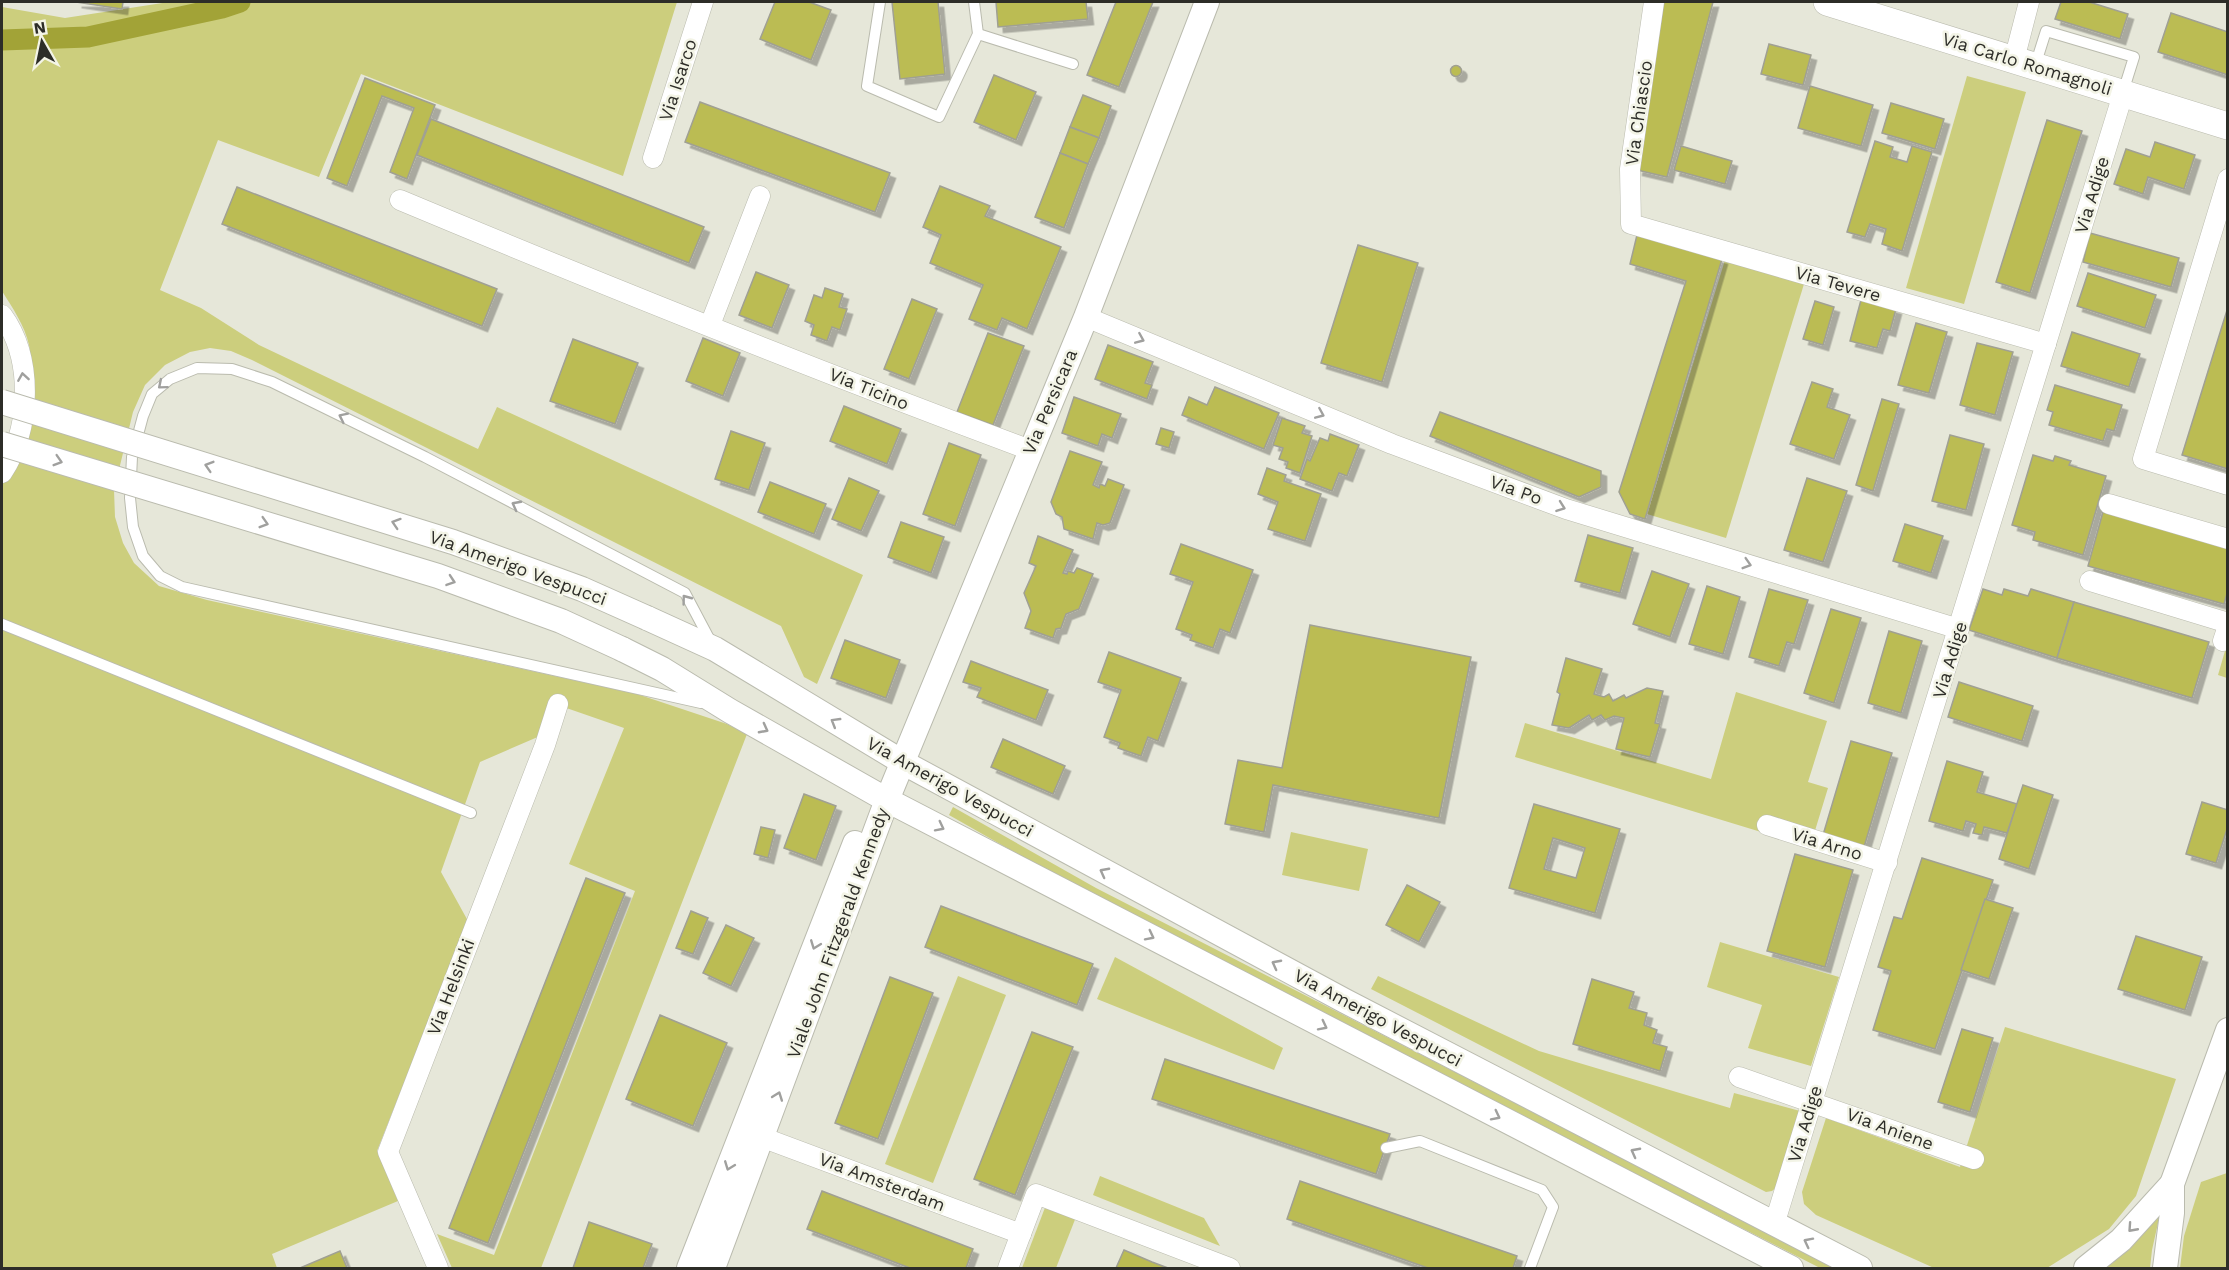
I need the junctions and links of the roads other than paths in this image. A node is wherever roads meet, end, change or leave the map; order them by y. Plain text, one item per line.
1 (703, 2) edge
2 (880, 2) edge
3 (974, 2) edge
4 (1207, 2) edge
5 (1654, 2) edge
6 (1827, 2) edge
7 (2030, 2) edge
8 (978, 34) junction
9 (2025, 63) junction
10 (1072, 64) dead end
11 (2123, 94) junction
12 (2228, 126) edge
13 (653, 158) dead end
14 (2228, 179) edge
15 (760, 196) dead end
16 (400, 200) dead end
17 (1631, 224) joint
18 (2, 315) edge
19 (1086, 316) junction
20 (710, 325) junction
21 (2046, 344) junction
22 (2, 402) edge
23 (2, 444) edge
24 (1030, 450) junction
25 (2, 473) edge
26 (2228, 485) edge
27 (2109, 504) dead end
28 (2228, 539) edge
29 (2090, 581) dead end
30 (2, 624) edge
31 (1959, 629) junction
32 (2226, 630) edge
33 (715, 649) junction
34 (558, 704) dead end
35 (730, 711) junction
36 (904, 763) junction
37 (888, 800) junction
38 (471, 813) dead end
39 (1767, 825) dead end
40 (1887, 863) junction
41 (2228, 1030) edge
42 (1739, 1077) dead end
43 (1812, 1101) junction
44 (753, 1133) junction
45 (1386, 1148) dead end
46 (1974, 1159) dead end
47 (2172, 1184) junction
48 (1774, 1225) junction
49 (1021, 1234) junction
50 (438, 1269) edge
51 (689, 1269) edge
52 (713, 1269) edge
53 (1008, 1269) edge
54 (1230, 1269) edge
55 (1530, 1269) edge
56 (1791, 1269) edge
57 (1860, 1269) edge
58 (2086, 1269) edge
59 (2165, 1269) edge

1 - 13 street, Via Isarco
2 - 8 lane
3 - 8 lane
4 - 19 street, Via Persicara
5 - 17 street, Via Chiascio
6 - 9 main road, Via Carlo Romagnoli
7 - 9 street
8 - 10 lane
9 - 11 main road, Via Carlo Romagnoli
9 - 11 lane
11 - 12 main road, Via Carlo Romagnoli
11 - 21 street, Via Adige
14 - 26 street
15 - 20 street
16 - 20 street, Via Ticino
17 - 21 street, Via Tevere
25 -> 18 street
19 - 24 street, Via Persicara
19 -> 31 street, Via Po
20 - 24 street, Via Ticino
21 - 31 street, Via Adige
33 -> 22 street, Via Amerigo Vespucci, bridge
23 -> 35 street, Via Amerigo Vespucci, bridge
24 - 36 street, Via Persicara
27 - 28 street
29 - 32 street
30 - 38 lane
31 - 40 street, Via Adige
33 -> 35 lane
36 -> 33 street, Via Amerigo Vespucci
34 - 50 street, Via Helsinki
35 -> 37 street, Via Amerigo Vespucci
36 - 37 street, Via Persicara
48 -> 36 street, Via Amerigo Vespucci
37 - 44 street, Viale John Fitzgerald Kennedy
37 -> 56 street, Via Amerigo Vespucci
39 - 40 street, Via Arno
40 - 43 street, Via Adige
41 - 47 street
42 - 43 street, Via Aniene
43 - 46 street, Via Aniene
43 - 48 street, Via Adige
44 - 49 street, Via Amsterdam
44 -> 51 street, Viale John Fitzgerald Kennedy
44 - 52 street, Viale John Fitzgerald Kennedy
45 - 55 lane
47 -> 58 street
47 - 59 street
57 -> 48 street, Via Amerigo Vespucci
49 - 53 street
49 - 54 street

